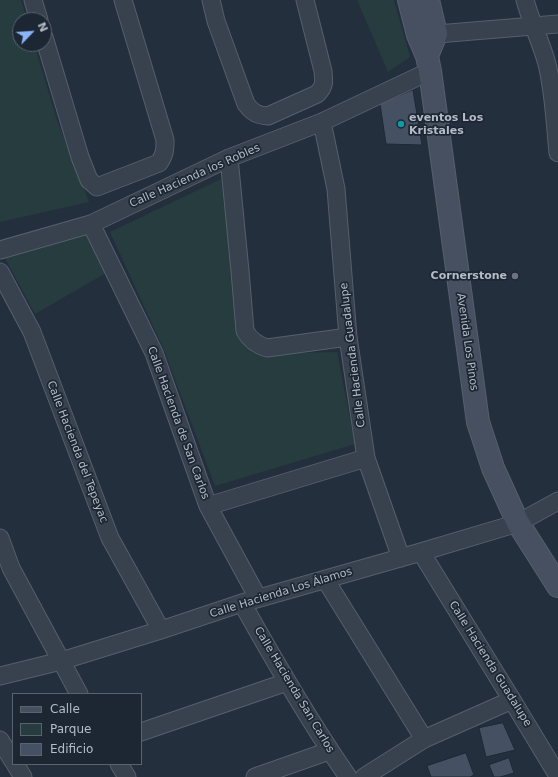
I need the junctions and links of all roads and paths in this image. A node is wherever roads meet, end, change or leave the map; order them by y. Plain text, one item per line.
1 (33, 0) edge
2 (123, 0) edge
3 (211, 0) edge
4 (305, 0) edge
5 (409, 0) edge
6 (428, 0) edge
7 (524, 0) edge
8 (37, 12) edge
9 (558, 24) edge
10 (534, 27) junction
11 (427, 35) junction
12 (48, 52) edge
13 (429, 64) junction
14 (322, 122) junction
15 (558, 153) edge
16 (229, 158) junction
17 (91, 224) junction
18 (0, 250) edge
19 (0, 272) edge
20 (348, 337) junction
21 (366, 458) junction
22 (558, 501) edge
23 (208, 506) junction
24 (518, 523) junction
25 (0, 538) edge
26 (421, 552) junction
27 (401, 558) junction
28 (325, 579) junction
29 (558, 586) edge
30 (258, 598) junction
31 (242, 603) junction
32 (161, 630) junction
33 (61, 661) junction
34 (0, 676) edge
35 (287, 682) junction
36 (78, 693) edge
37 (512, 700) junction
38 (142, 732) edge
39 (424, 739) junction
40 (0, 740) edge
41 (329, 751) junction
42 (12, 759) edge
43 (16, 765) edge
44 (120, 765) edge
45 (558, 776) edge
46 (23, 777) edge
47 (127, 777) edge
48 (255, 777) edge
49 (348, 777) edge
50 (364, 777) edge

1 - 8 street
2 - 12 street
3 - 4 street
5 - 11 street, Avenida Los Pinos
6 - 11 street, Avenida Los Pinos
7 - 10 street
9 - 10 street
10 - 11 street
10 - 15 street
11 - 13 street, Avenida Los Pinos
13 - 14 street, Calle Hacienda los Robles
13 - 24 street, Avenida Los Pinos
14 - 16 street, Calle Hacienda los Robles
14 - 20 street, Calle Hacienda Guadalupe
16 - 17 street, Calle Hacienda los Robles
16 - 20 street
17 - 18 street, Calle Hacienda los Robles
17 - 23 street, Calle Hacienda de San Carlos
19 - 32 street, Calle Hacienda del Tepeyac
20 - 21 street, Calle Hacienda Guadalupe
21 - 23 street
21 - 27 street, Calle Hacienda Guadalupe
22 - 24 street, Calle Hacienda Los Álamos
23 - 30 street, Calle Hacienda de San Carlos
24 - 26 street, Calle Hacienda Los Álamos
24 - 29 street, Avenida Los Pinos
25 - 33 street
26 - 27 street, Calle Hacienda Los Álamos
26 - 37 street, Calle Hacienda Guadalupe
27 - 28 street, Calle Hacienda Los Álamos
28 - 30 street, Calle Hacienda Los Álamos
28 - 39 street
30 - 31 street, Calle Hacienda Los Álamos
31 - 32 street, Calle Hacienda Los Álamos
31 - 35 street, Calle Hacienda San Carlos
32 - 33 street, Calle Hacienda Los Álamos
33 - 34 street, Calle Hacienda Los Álamos
33 - 36 street
35 - 38 street
35 - 41 street, Calle Hacienda San Carlos
37 - 39 street
37 - 45 street, Calle Hacienda Guadalupe
39 - 50 street
40 - 42 street
41 - 48 street
41 - 49 street, Calle Hacienda San Carlos
43 - 46 street
44 - 47 street

